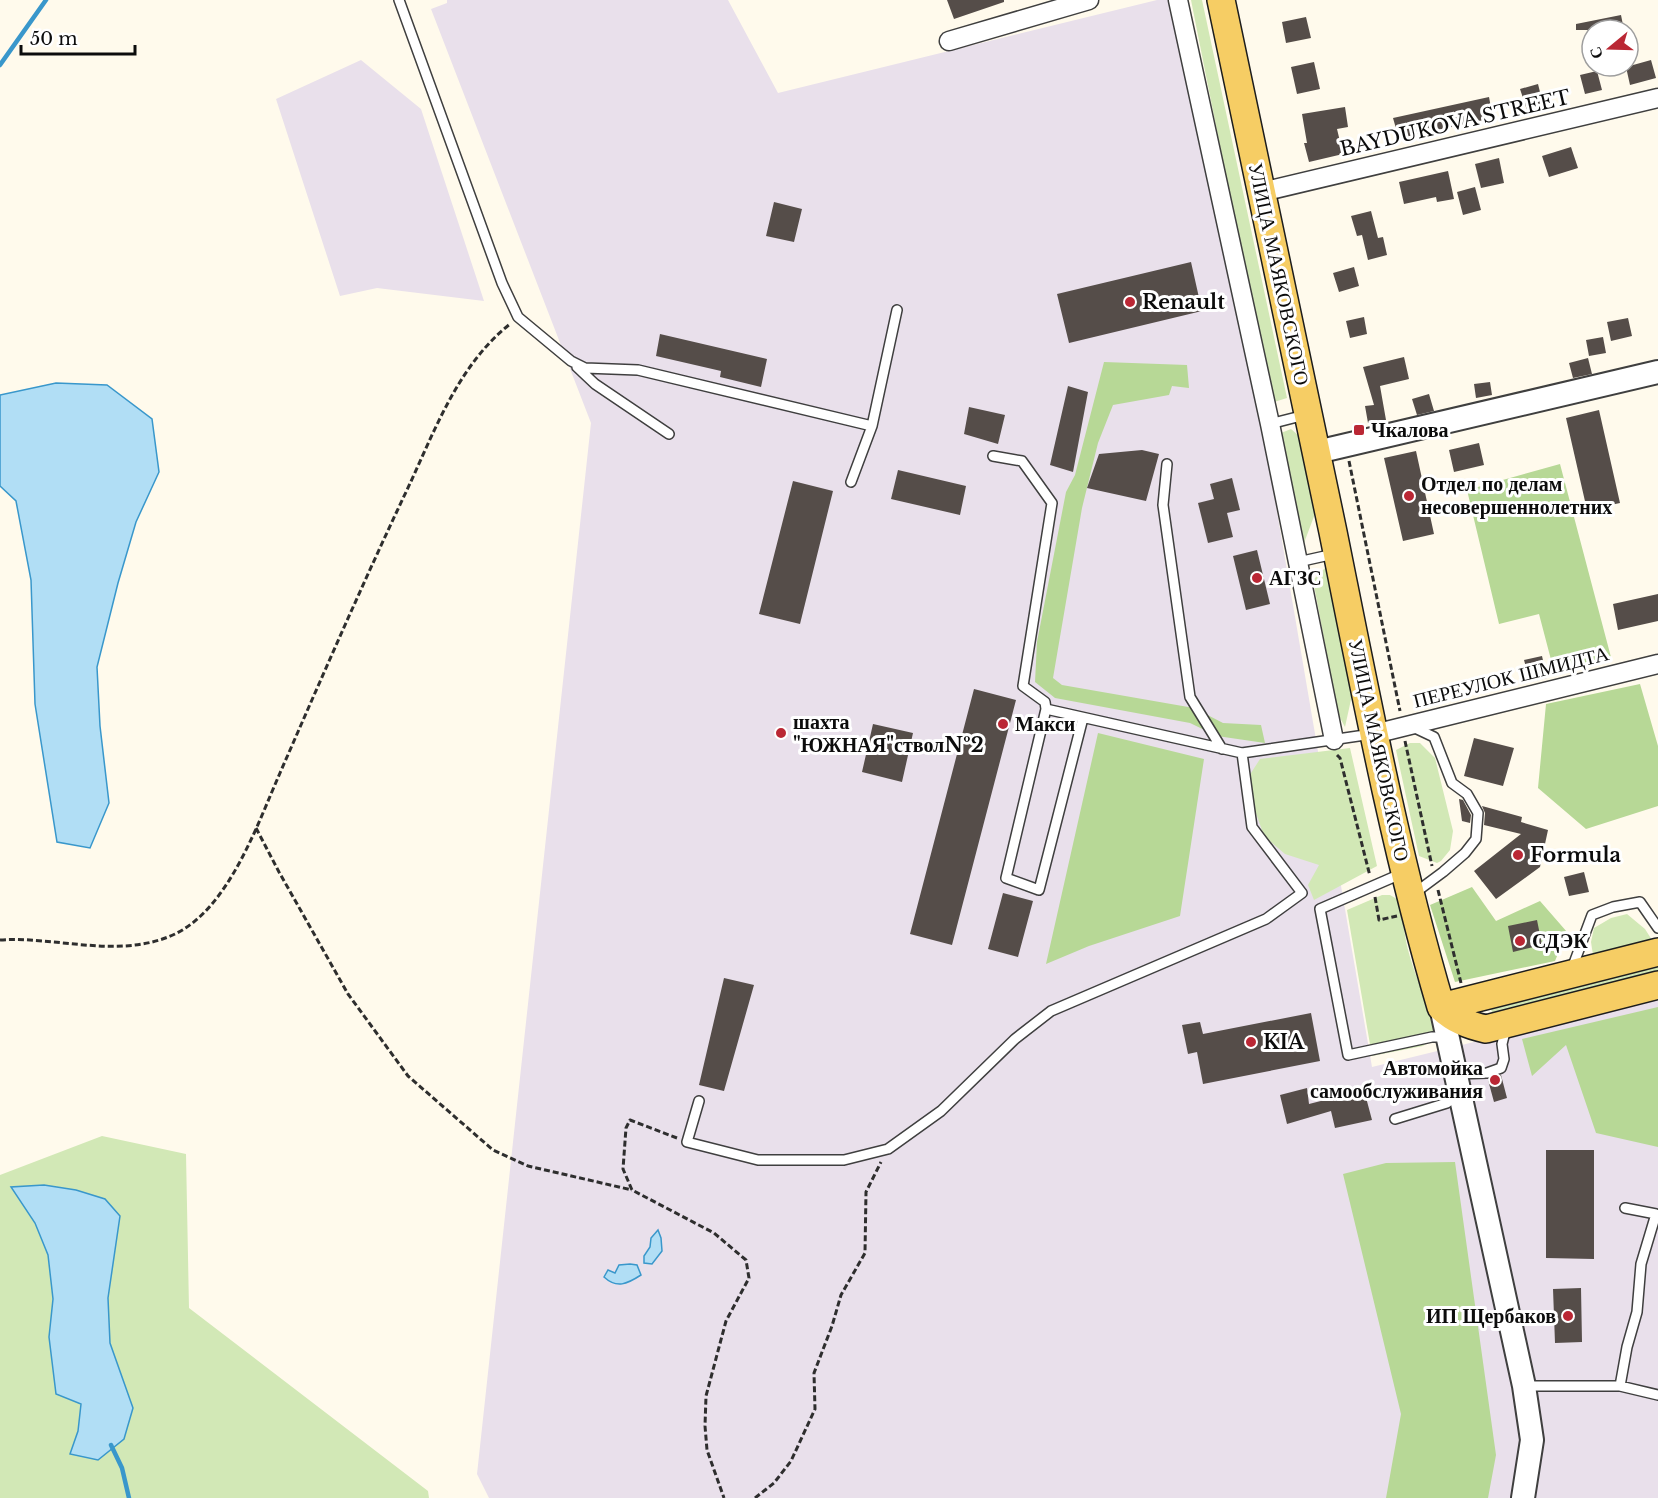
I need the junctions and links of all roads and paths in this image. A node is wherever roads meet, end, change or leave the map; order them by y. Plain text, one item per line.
1 (399, 0) edge
2 (1089, 0) edge
3 (1178, 0) edge
4 (1221, 0) edge
5 (949, 41) dead end
6 (1658, 98) edge
7 (1262, 192) junction
8 (897, 310) dead end
9 (518, 317) junction
10 (572, 361) junction
11 (1658, 372) edge
12 (1309, 414) junction
13 (1270, 424) junction
14 (872, 426) junction
15 (669, 434) dead end
16 (1317, 452) junction
17 (993, 456) dead end
18 (1167, 464) dead end
19 (851, 482) dead end
20 (1337, 553) junction
21 (1298, 562) junction
22 (1658, 664) edge
23 (1046, 709) junction
24 (1083, 718) junction
25 (1407, 726) junction
26 (1374, 734) junction
27 (1329, 741) junction
28 (1222, 749) junction
29 (1242, 753) junction
30 (256, 828) junction
31 (1373, 886) junction
32 (1410, 893) junction
33 (1442, 906) dead end
34 (1658, 928) edge
35 (0, 940) edge
36 (1658, 952) edge
37 (1569, 975) junction
38 (1658, 986) edge
39 (1441, 1007) junction
40 (1507, 1024) junction
41 (1449, 1037) junction
42 (1458, 1084) junction
43 (699, 1101) dead end
44 (1395, 1119) dead end
45 (687, 1142) junction
46 (888, 1149) junction
47 (632, 1190) junction
48 (1625, 1208) dead end
49 (1524, 1386) junction
50 (1620, 1386) junction
51 (1658, 1395) edge
52 (724, 1498) edge
53 (755, 1498) edge
54 (1523, 1498) edge

1 - 9 lane
2 - 5 street
3 - 13 street, УЛИЦА МАЯКОВСКОГО
4 - 7 main road, УЛИЦА МАЯКОВСКОГО
6 - 7 street, BAYDUKOVA STREET
7 - 12 main road, УЛИЦА МАЯКОВСКОГО
8 - 14 lane
9 - 10 lane
9 - 30 path
10 - 14 lane
10 - 15 lane
11 - 16 street
12 - 13 lane
12 - 16 main road, УЛИЦА МАЯКОВСКОГО
13 - 21 street, УЛИЦА МАЯКОВСКОГО
14 - 19 lane
16 - 20 main road, УЛИЦА МАЯКОВСКОГО
17 - 23 lane
18 - 28 lane
20 - 21 lane
20 - 26 main road, УЛИЦА МАЯКОВСКОГО
21 - 27 street, УЛИЦА МАЯКОВСКОГО
22 - 25 street, ПЕРЕУЛОК ШМИДТА
23 - 24 lane
23 - 24 lane
24 - 28 lane
25 - 26 street, ПЕРЕУЛОК ШМИДТА
25 - 32 lane
26 - 27 lane
26 - 32 main road, УЛИЦА МАЯКОВСКОГО
27 - 29 lane
27 - 31 path
28 - 29 lane
29 - 46 lane
30 - 35 path
30 - 47 path
31 - 32 lane
31 - 32 path
31 - 41 lane
32 - 33 path
32 - 39 main road, УЛИЦА МАЯКОВСКОГО
34 - 37 lane
36 - 37 main road
37 - 39 main road
38 - 40 main road
39 - 40 main road
39 - 41 street, УЛИЦА МАЯКОВСКОГО
40 - 42 lane
41 - 42 street, УЛИЦА МАЯКОВСКОГО
42 - 44 lane
42 - 49 street, УЛИЦА МАЯКОВСКОГО
43 - 45 lane
45 - 46 lane
45 - 47 path
46 - 53 path
47 - 52 path
48 - 50 lane
49 - 50 lane
49 - 54 street, УЛИЦА МАЯКОВСКОГО
50 - 51 lane

